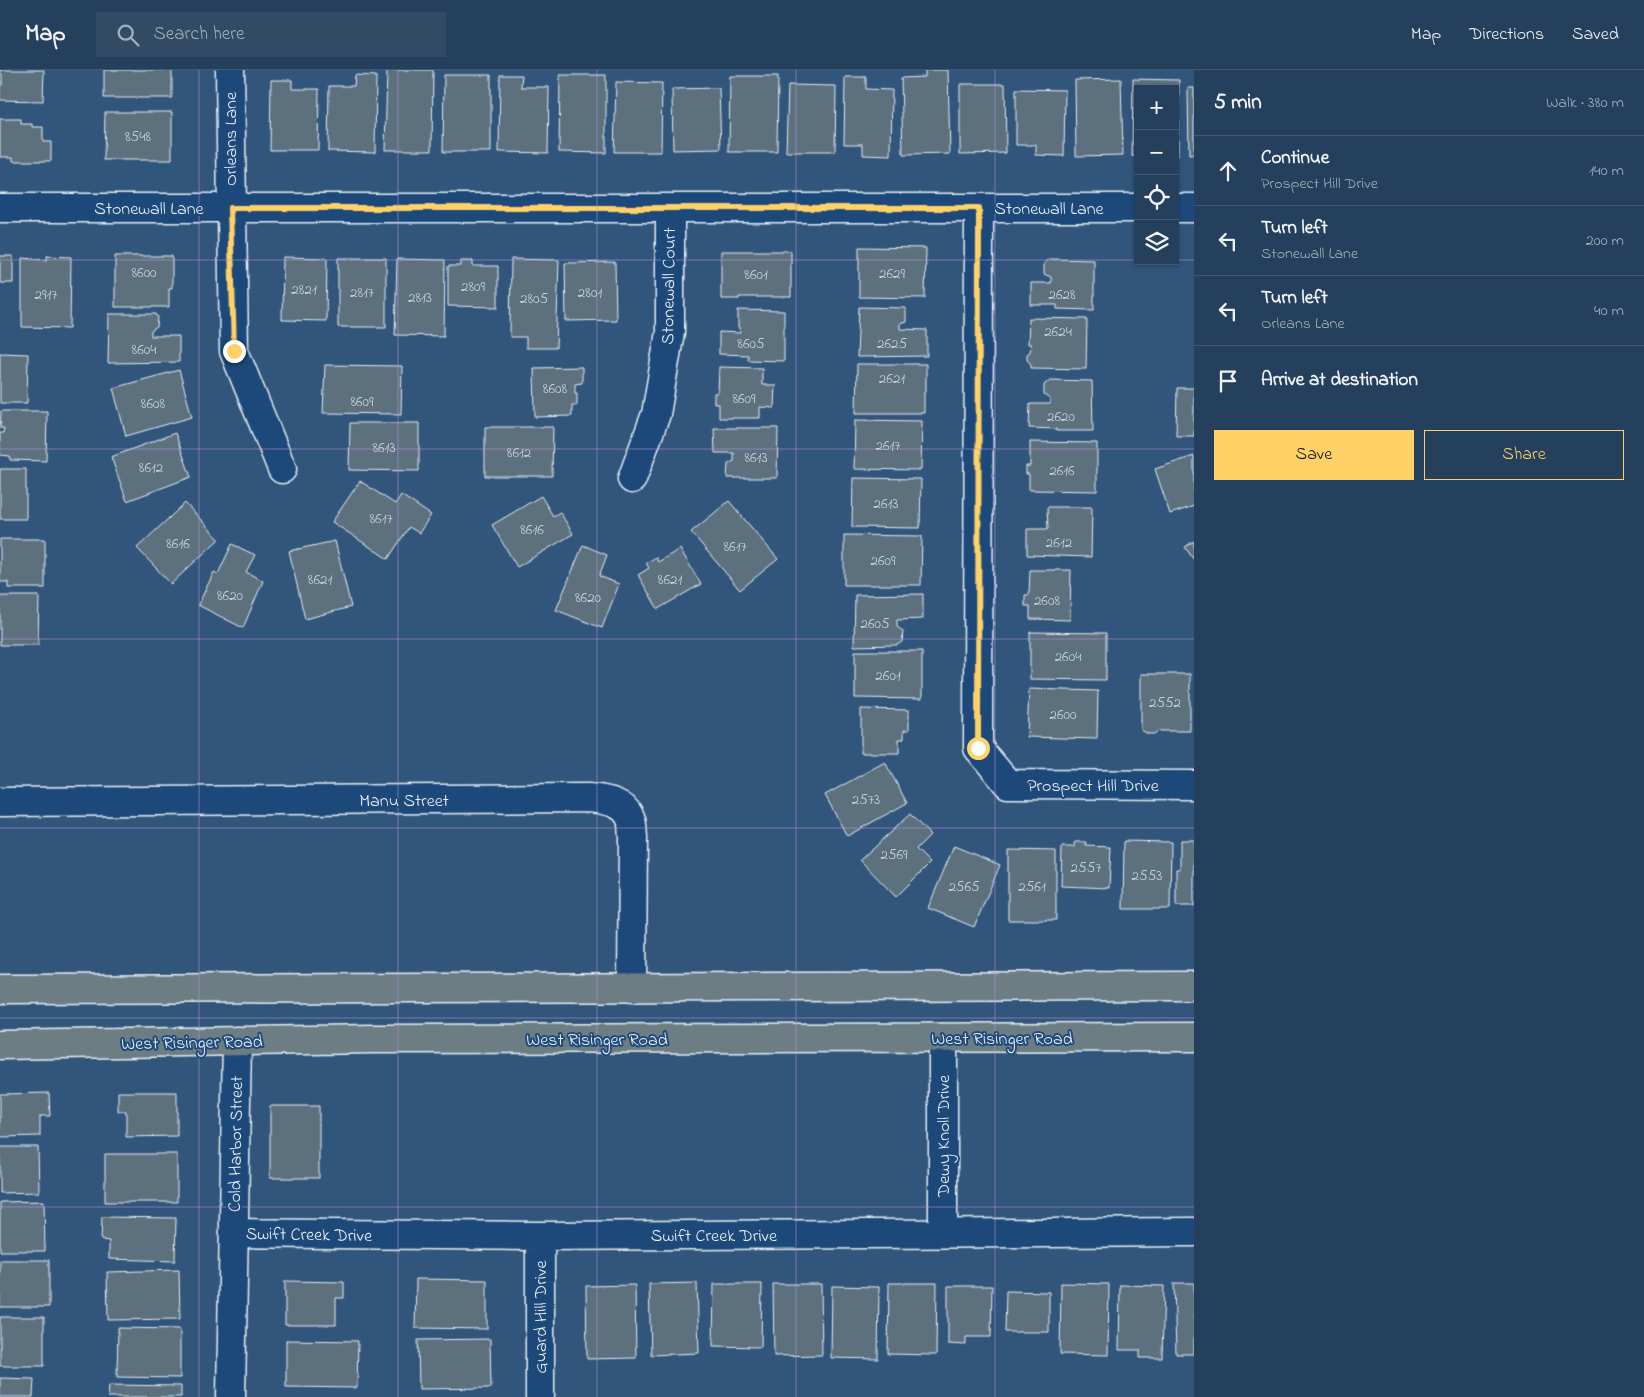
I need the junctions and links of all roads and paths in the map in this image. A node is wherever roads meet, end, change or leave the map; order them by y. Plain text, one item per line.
1 (230, 70) edge
2 (0, 208) edge
3 (230, 208) junction
4 (670, 208) junction
5 (979, 208) junction
6 (1134, 208) edge
7 (1179, 208) edge
8 (1194, 208) edge
9 (282, 469) dead end
10 (632, 479) dead end
11 (1194, 785) edge
12 (0, 802) edge
13 (1194, 986) edge
14 (632, 988) junction
15 (0, 989) edge
16 (1194, 1037) edge
17 (943, 1038) junction
18 (237, 1041) junction
19 (0, 1045) edge
20 (1194, 1232) edge
21 (234, 1233) junction
22 (943, 1233) junction
23 (540, 1236) junction
24 (231, 1397) edge
25 (540, 1397) edge

1 - 3 street, Orleans Lane
2 - 3 street, Stonewall Lane
3 - 4 street, Stonewall Lane
3 - 9 street, Orleans Lane
4 - 5 street, Stonewall Lane
4 - 10 street, Stonewall Court
5 - 6 street, Stonewall Lane
5 - 11 street, Prospect Hill Drive
7 - 8 street
12 - 14 street, Manu Street
13 - 14 main road
14 - 15 main road
16 - 17 main road, West Risinger Road
17 - 18 main road, West Risinger Road
17 - 22 street, Dewy Knoll Drive
18 - 19 main road, West Risinger Road
18 - 21 street, Cold Harbor Street
20 - 22 street, Swift Creek Drive
21 - 23 street, Swift Creek Drive
21 - 24 street, Cold Harbor Street
22 - 23 street, Swift Creek Drive
23 - 25 street, Guard Hill Drive

